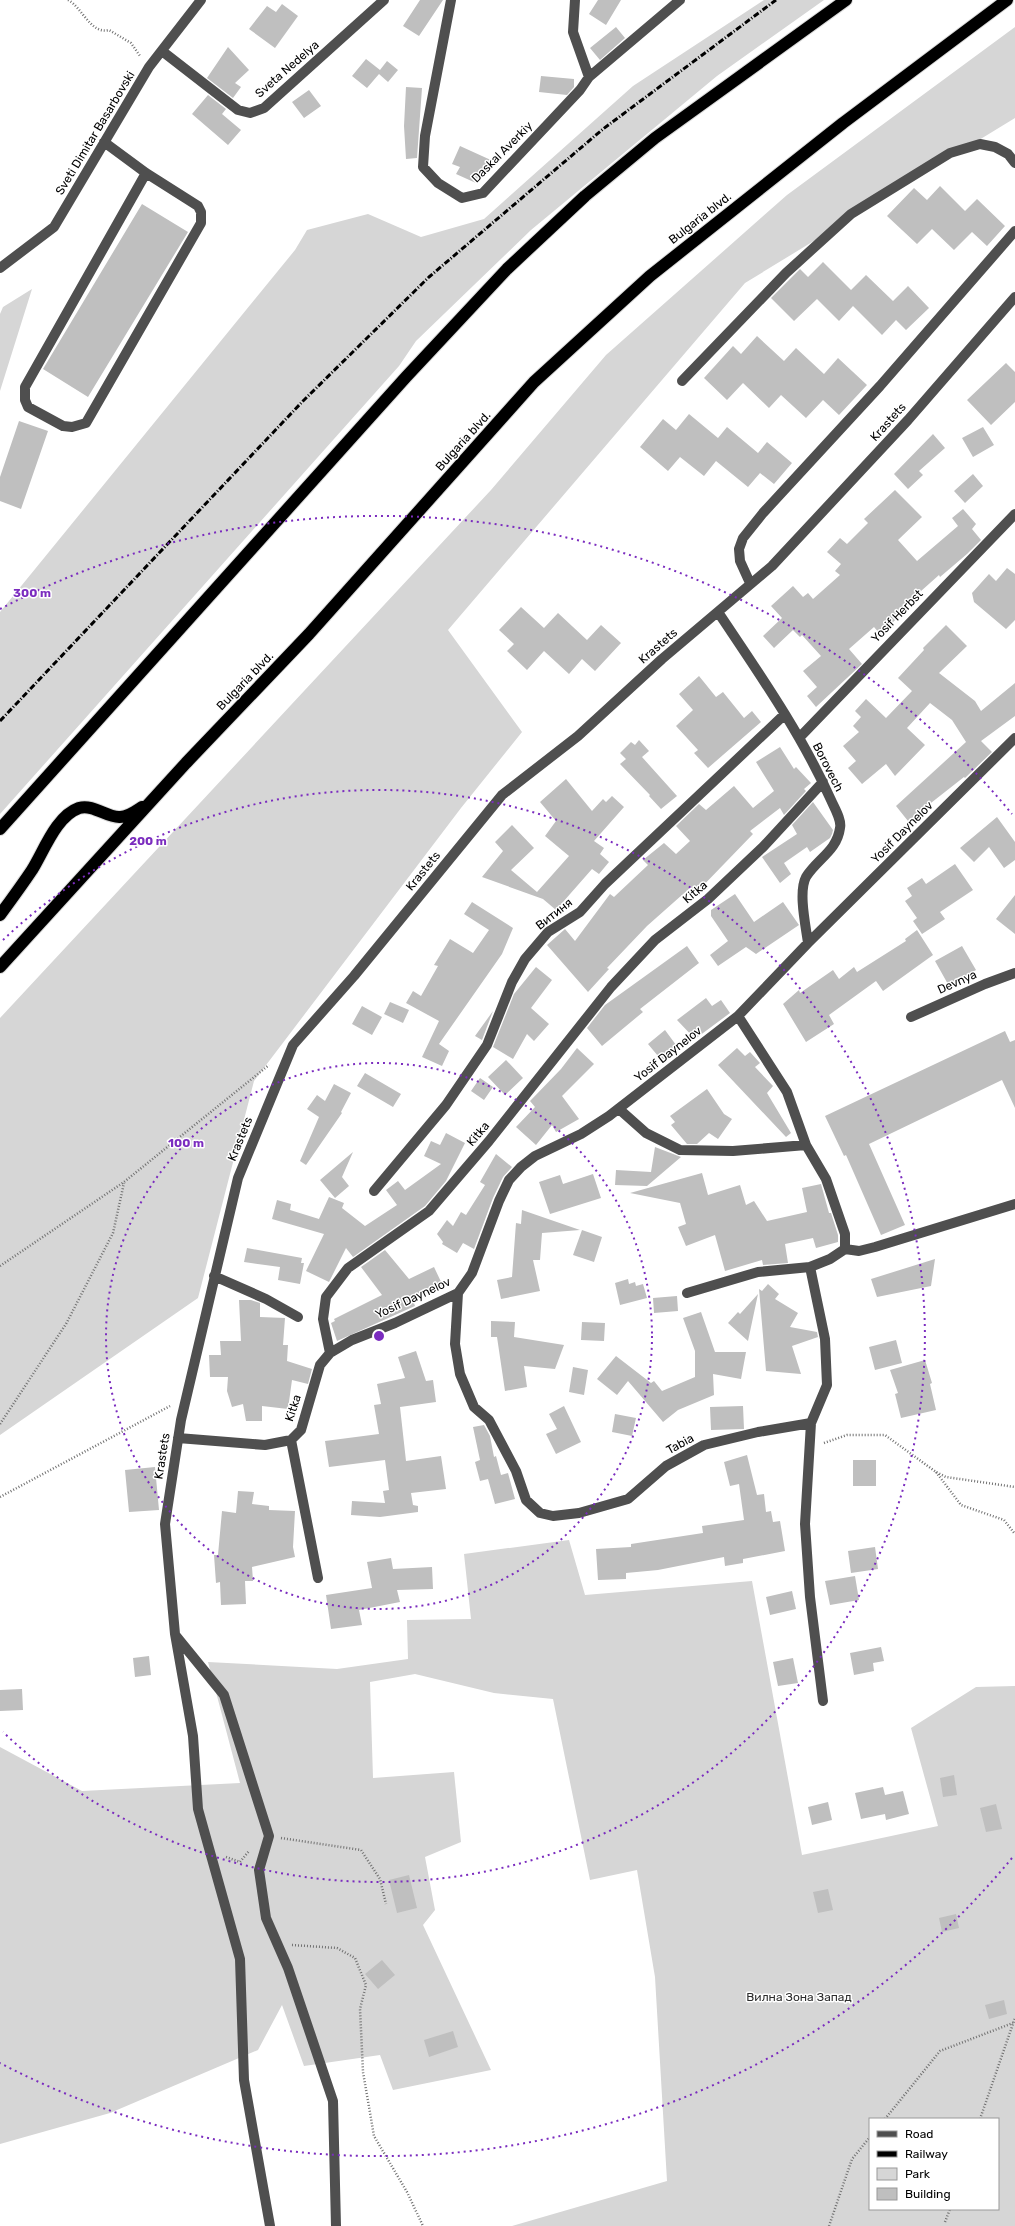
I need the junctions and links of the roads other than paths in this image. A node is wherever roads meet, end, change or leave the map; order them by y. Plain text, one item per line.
1 (201, 0) edge
2 (384, 0) edge
3 (451, 0) edge
4 (575, 0) edge
5 (680, 0) edge
6 (846, 0) edge
7 (1007, 0) edge
8 (162, 51) junction
9 (590, 77) junction
10 (104, 142) junction
11 (1015, 163) edge
12 (146, 173) junction
13 (1015, 231) edge
14 (0, 268) edge
15 (1015, 297) edge
16 (682, 381) dead end
17 (1015, 514) edge
18 (750, 583) junction
19 (718, 612) junction
20 (784, 715) junction
21 (799, 738) junction
22 (1015, 738) edge
23 (823, 782) junction
24 (156, 797) junction
25 (0, 829) edge
26 (0, 915) edge
27 (808, 943) junction
28 (0, 967) edge
29 (1015, 973) edge
30 (738, 1016) junction
31 (911, 1017) dead end
32 (619, 1108) junction
33 (806, 1145) junction
34 (374, 1191) dead end
35 (1015, 1204) edge
36 (845, 1249) junction
37 (810, 1267) junction
38 (214, 1276) junction
39 (458, 1293) junction
40 (688, 1293) dead end
41 (298, 1317) dead end
42 (330, 1353) junction
43 (811, 1423) junction
44 (178, 1438) junction
45 (291, 1440) junction
46 (318, 1578) dead end
47 (174, 1634) junction
48 (823, 1701) dead end
49 (270, 2226) edge
50 (336, 2226) edge

1 - 8 street, Sveti Dimitar Basarbovski
2 - 8 street, Sveta Nedelya
3 - 9 street, Daskal Averkiy
4 - 9 street
5 - 9 street, Daskal Averkiy
6 - 25 highway
7 - 24 highway, Bulgaria blvd.
8 - 10 street, Sveti Dimitar Basarbovski
10 - 12 street
10 - 14 street, Sveti Dimitar Basarbovski
11 - 16 street
12 - 12 street
13 - 18 street
15 - 18 street, Krastets
17 - 21 street, Yosif Herbst
18 - 19 street, Krastets
19 - 20 street, Borovech
19 - 38 street, Krastets
20 - 21 street, Borovech
20 - 34 street, Витиня
21 - 23 street, Borovech
22 - 27 street, Yosif Daynelov
23 - 27 street, Borovech
23 - 42 street, Kitka
24 - 26 highway
24 - 28 highway, Bulgaria blvd.
27 - 30 street, Yosif Daynelov
29 - 31 street, Devnya
30 - 32 street, Yosif Daynelov
30 - 33 street
32 - 33 street
32 - 39 street, Yosif Daynelov
33 - 36 street
35 - 36 street
36 - 37 street
37 - 40 street
37 - 43 street
38 - 41 street
38 - 44 street, Krastets
39 - 42 street, Yosif Daynelov
39 - 43 street, Tabia
42 - 45 street, Kitka
43 - 48 street
44 - 45 street, Kitka
44 - 47 street, Krastets
45 - 46 street
47 - 49 street, Krastets
47 - 50 street

